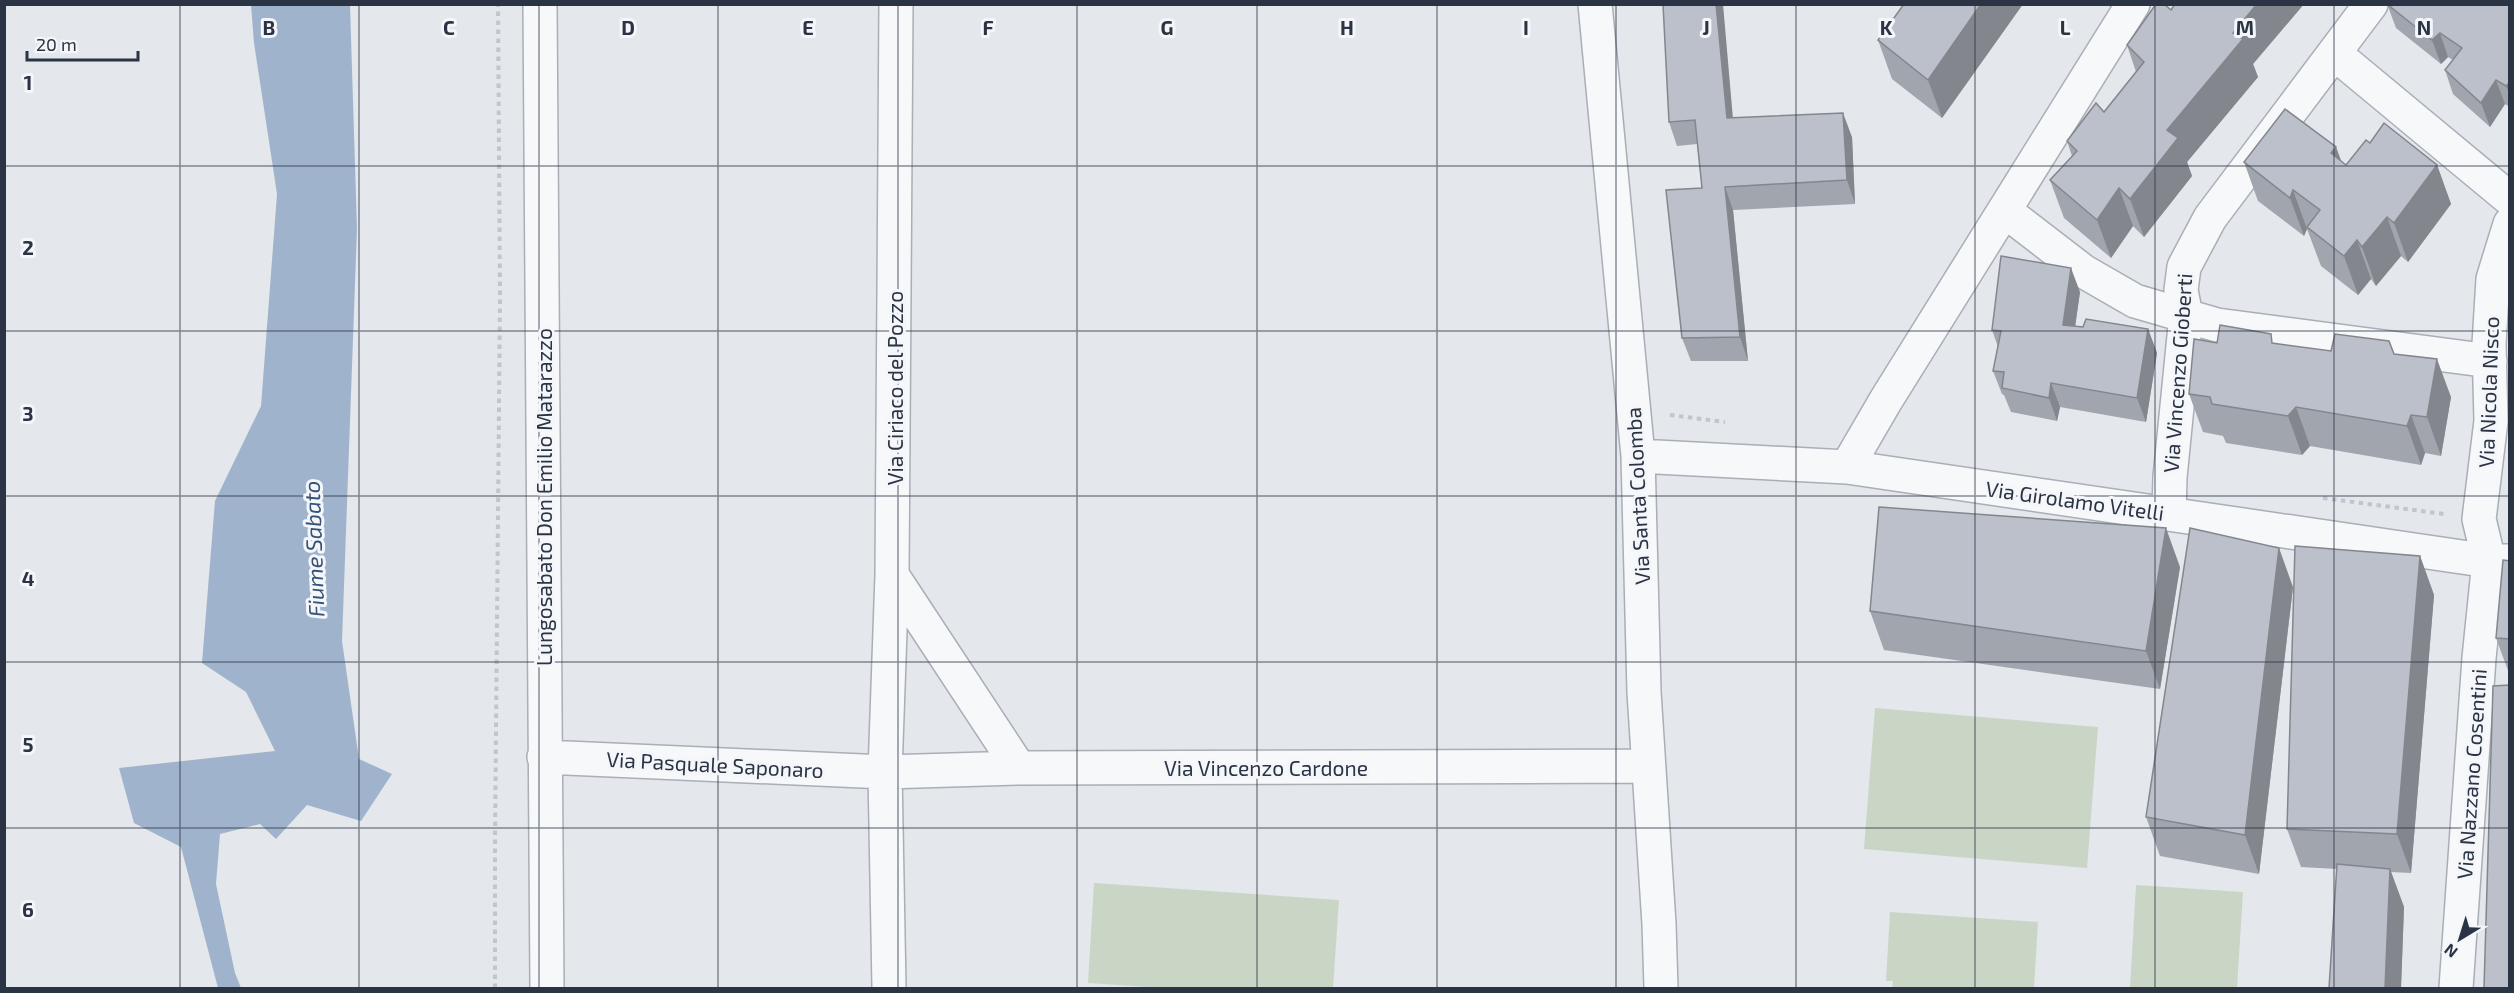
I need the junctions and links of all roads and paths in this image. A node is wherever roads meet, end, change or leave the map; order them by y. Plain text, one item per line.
1 (498, 4) edge
2 (540, 4) edge
3 (896, 4) edge
4 (1595, 4) edge
5 (2133, 4) edge
6 (2371, 4) edge
7 (2334, 53) junction
8 (2510, 199) edge
9 (2005, 211) junction
10 (2510, 224) edge
11 (2186, 316) junction
12 (2490, 361) junction
13 (1632, 395) junction
14 (1732, 423) dead end
15 (1638, 456) junction
16 (1847, 467) junction
17 (2169, 514) junction
18 (2499, 561) edge
19 (892, 575) junction
20 (2476, 702) junction
21 (2510, 703) edge
22 (544, 757) junction
23 (1647, 766) junction
24 (1018, 768) junction
25 (885, 772) junction
26 (495, 988) edge
27 (547, 988) edge
28 (889, 988) edge
29 (1660, 988) edge
30 (2456, 988) edge

1 - 26 path
2 - 22 street, Lungosabato Don Emilio Matarazzo
3 - 19 street, Via Ciriaco del Pozzo
4 - 13 street, Via Santa Colomba
5 - 9 street
6 - 7 street, Via Vincenzo Gioberti
7 - 8 street
7 - 11 street, Via Vincenzo Gioberti
9 - 11 street
9 - 16 street
10 - 12 street, Via Nicola Nisco
11 - 12 street
11 - 17 street, Via Vincenzo Gioberti
12 - 18 street, Via Nicola Nisco
13 - 14 path
13 - 15 street, Via Santa Colomba
15 - 16 street, Via Girolamo Vitelli
15 - 23 street, Via Santa Colomba
16 - 17 street, Via Girolamo Vitelli
17 - 18 street, Via Girolamo Vitelli
18 - 20 street, Via Nazzano Cosentini
19 - 24 street
19 - 25 street, Via Ciriaco del Pozzo
20 - 21 street
20 - 30 street, Via Nazzano Cosentini
22 - 25 street, Via Pasquale Saponaro
22 - 27 street, Lungosabato Don Emilio Matarazzo
23 - 24 street, Via Vincenzo Cardone
23 - 29 street, Via Santa Colomba
24 - 25 street, Via Vincenzo Cardone
25 - 28 street, Via Ciriaco del Pozzo

